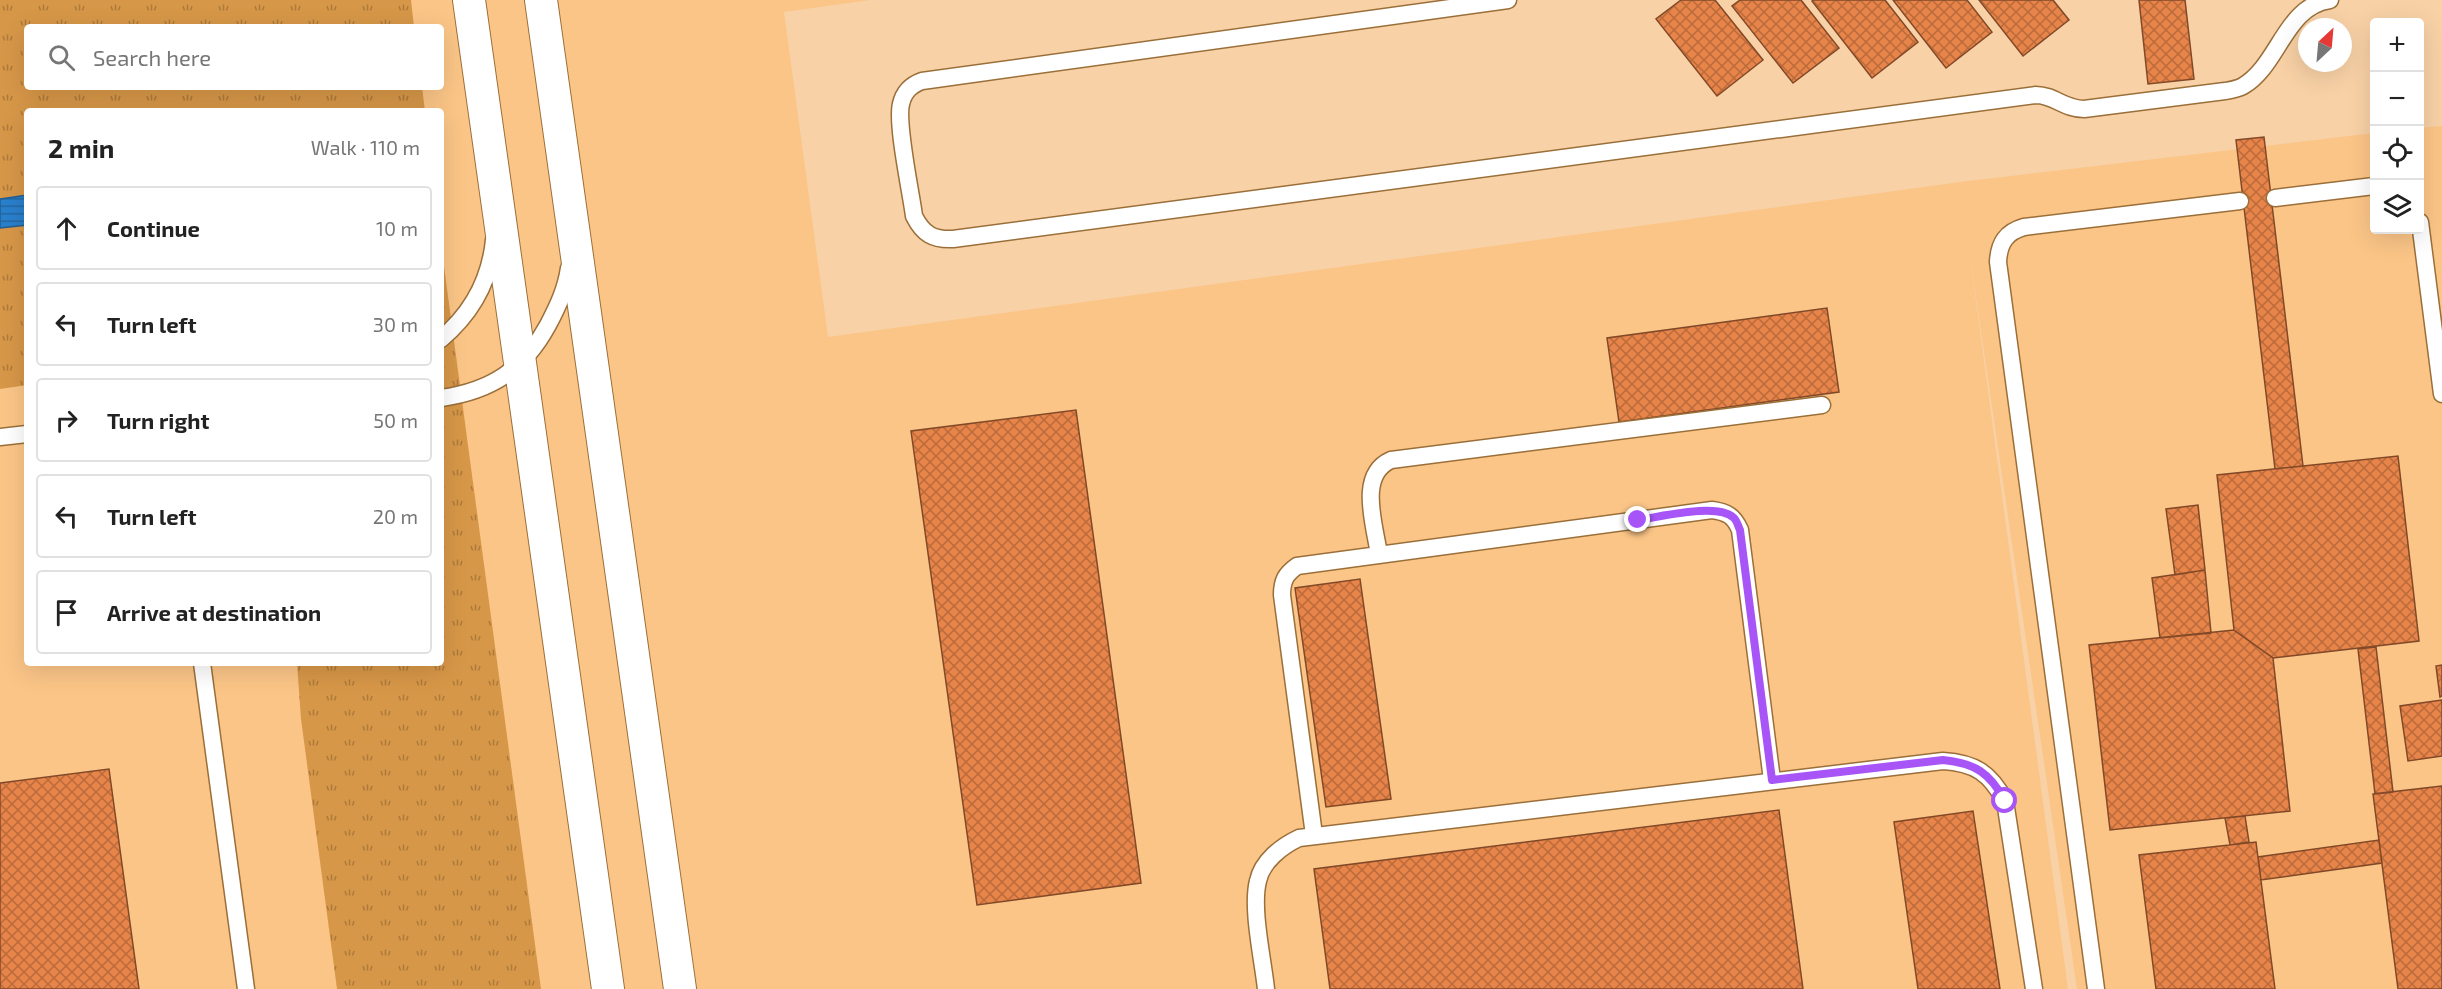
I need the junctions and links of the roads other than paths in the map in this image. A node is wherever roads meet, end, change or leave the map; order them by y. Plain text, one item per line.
1 (469, 0) edge
2 (541, 0) edge
3 (1508, 0) edge
4 (2330, 0) edge
5 (2370, 186) edge
6 (2275, 198) dead end
7 (2240, 201) dead end
8 (498, 209) junction
9 (573, 231) junction
10 (2422, 234) edge
11 (444, 337) edge
12 (520, 363) junction
13 (2442, 394) edge
14 (444, 397) edge
15 (1822, 405) dead end
16 (24, 434) edge
17 (0, 437) edge
18 (1379, 555) junction
19 (202, 666) edge
20 (1772, 780) junction
21 (1314, 835) junction
22 (246, 989) edge
23 (608, 989) edge
24 (680, 989) edge
25 (1266, 989) edge
26 (2034, 989) edge
27 (2096, 989) edge

1 - 8 street
2 - 9 street
3 - 4 lane
5 - 6 lane
7 - 27 lane
8 - 11 lane
8 - 12 street
9 - 12 lane
9 - 24 street
10 - 13 lane
12 - 14 lane
12 - 23 street
15 - 18 lane
16 - 17 lane
18 - 20 lane
18 - 21 lane
19 - 22 lane
20 - 21 lane
20 - 26 lane
21 - 25 lane

